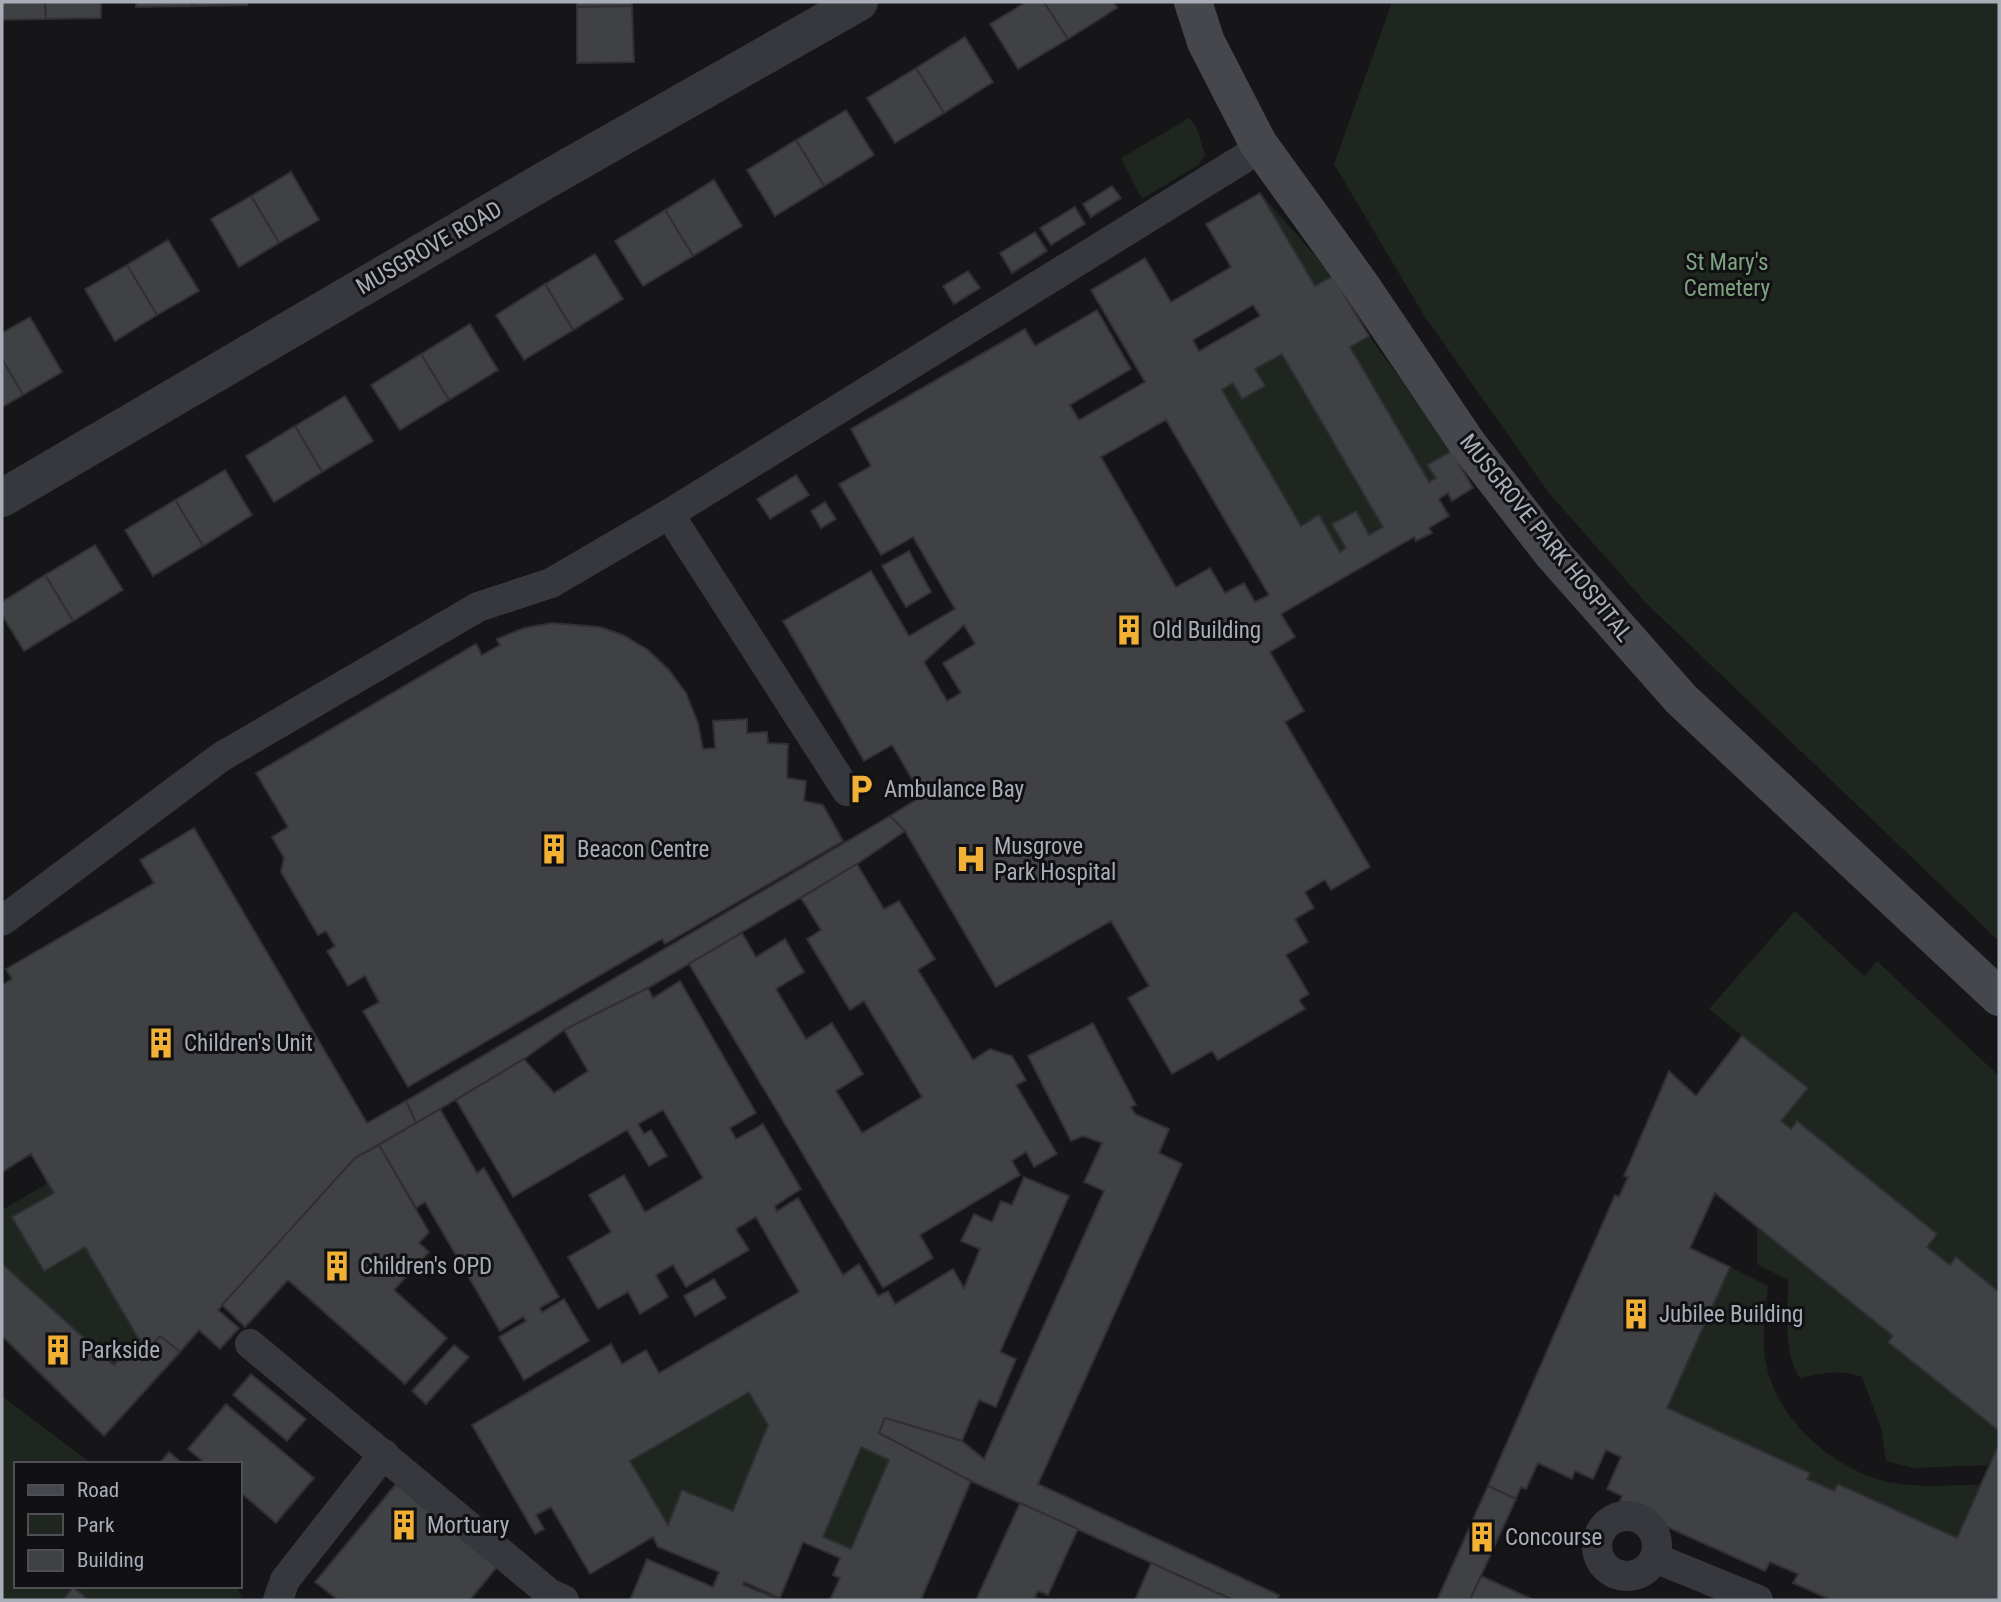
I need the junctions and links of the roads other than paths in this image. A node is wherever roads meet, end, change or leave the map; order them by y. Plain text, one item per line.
1 (859, 2) edge
2 (1193, 2) edge
3 (1262, 147) junction
4 (2, 498) edge
5 (669, 514) junction
6 (847, 790) dead end
7 (2, 921) edge
8 (1999, 997) edge
9 (250, 1344) dead end
10 (383, 1454) junction
11 (1655, 1558) dead end
12 (278, 1600) edge
13 (564, 1600) edge
14 (1758, 1600) edge

1 - 4 street, MUSGROVE ROAD
2 - 3 street, MUSGROVE PARK HOSPITAL
3 - 5 lane
3 - 8 street, MUSGROVE PARK HOSPITAL
5 - 6 lane
5 - 7 lane
9 - 10 lane
10 - 12 lane
10 - 13 lane
11 - 14 lane

